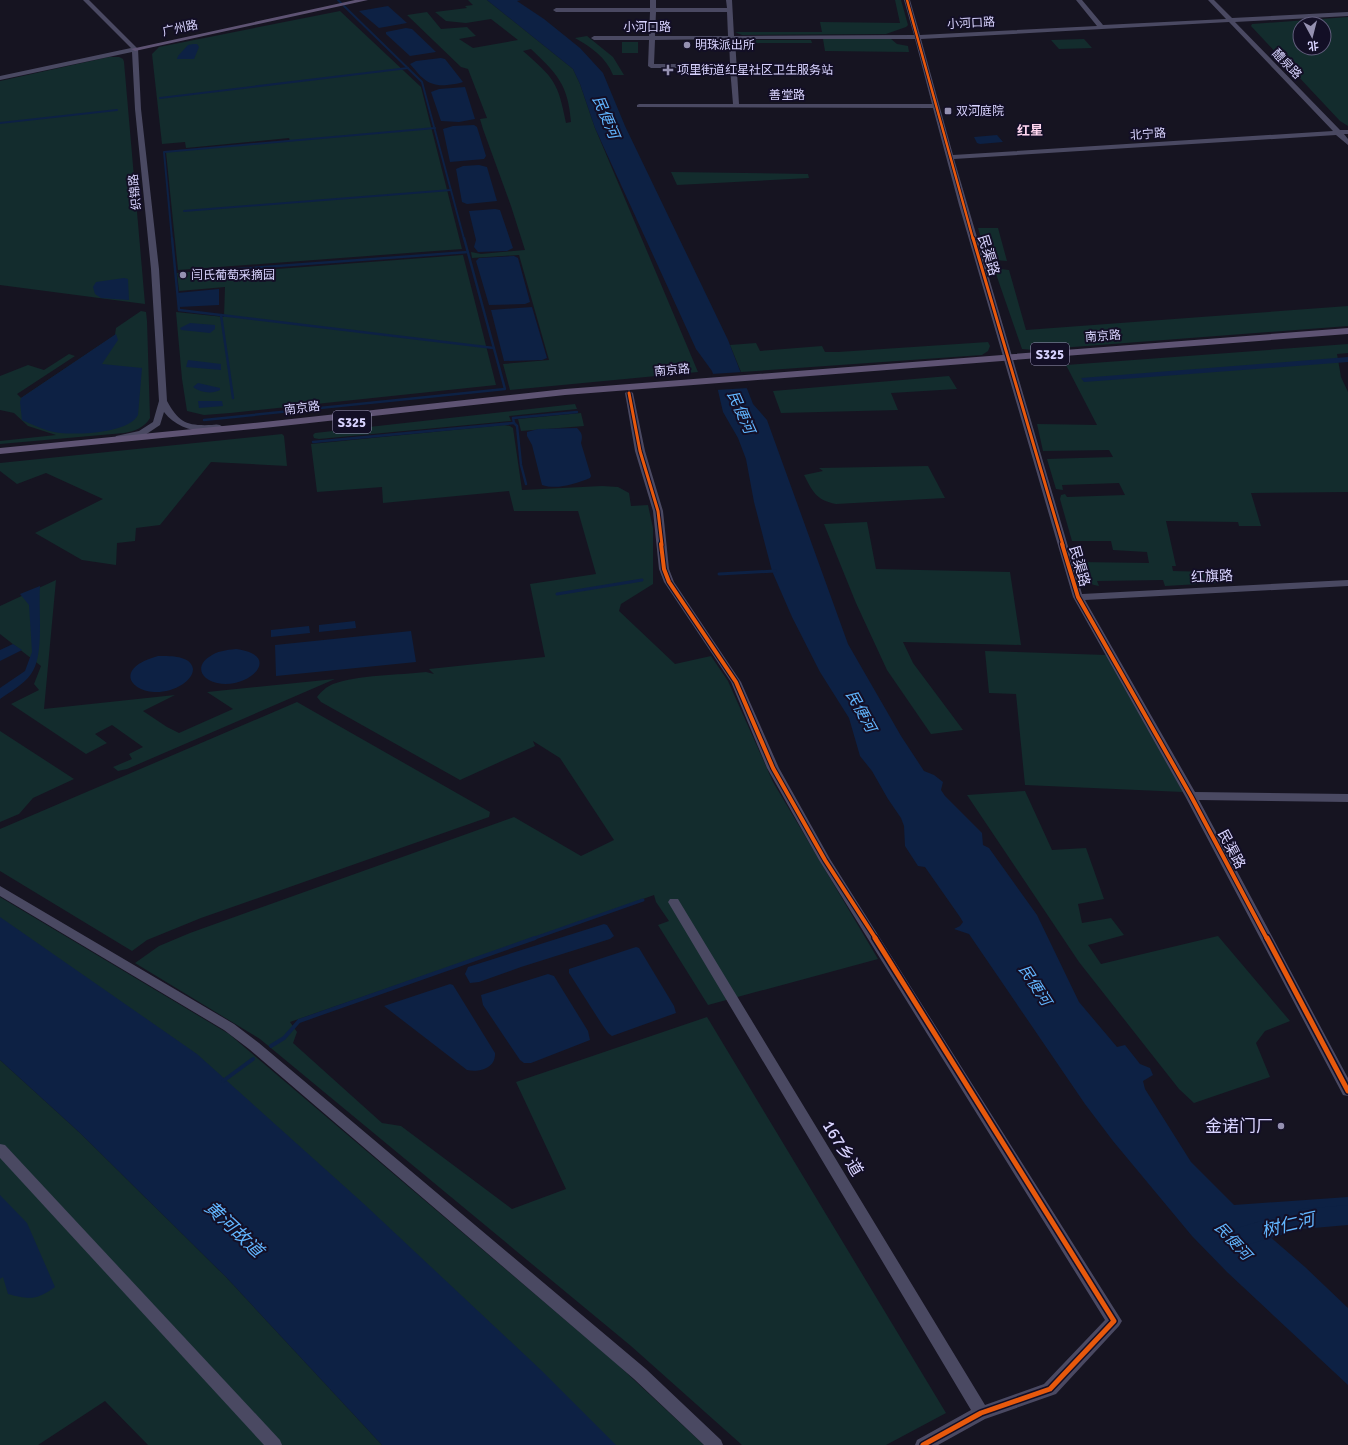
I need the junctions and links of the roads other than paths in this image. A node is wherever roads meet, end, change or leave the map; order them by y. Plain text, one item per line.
1 (86, 0) edge
2 (365, 0) edge
3 (654, 0) edge
4 (729, 0) edge
5 (907, 0) edge
6 (1080, 0) edge
7 (1211, 0) edge
8 (556, 10) dead end
9 (653, 10) junction
10 (730, 10) junction
11 (1348, 14) edge
12 (1230, 20) junction
13 (1102, 28) junction
14 (731, 37) junction
15 (917, 37) junction
16 (594, 38) dead end
17 (652, 38) junction
18 (135, 49) junction
19 (733, 66) junction
20 (0, 78) edge
21 (638, 106) dead end
22 (736, 106) junction
23 (936, 106) junction
24 (1348, 132) edge
25 (1337, 133) junction
26 (1348, 143) edge
27 (950, 157) junction
28 (1348, 331) edge
29 (1348, 339) edge
30 (1009, 361) junction
31 (703, 384) junction
32 (629, 394) junction
33 (163, 401) junction
34 (273, 424) junction
35 (93, 443) junction
36 (0, 451) edge
37 (0, 458) edge
38 (1348, 583) edge
39 (1078, 597) junction
40 (1191, 796) junction
41 (1348, 798) edge
42 (0, 890) edge
43 (674, 902) dead end
44 (1348, 1091) edge
45 (0, 1149) edge
46 (981, 1413) junction
47 (274, 1445) edge
48 (715, 1445) edge
49 (923, 1445) edge

1 - 18 street
2 - 18 main road, 广州路
3 - 9 street
4 - 10 street
5 - 15 street, 民渠路
6 - 13 street
7 - 12 street, 醴泉路
8 - 9 street
9 - 10 street
9 - 17 street
10 - 14 street
11 - 12 street, 小河口路
12 - 13 street, 小河口路
12 - 25 street, 醴泉路
13 - 15 street, 小河口路
14 - 15 street, 小河口路
14 - 17 street, 小河口路
14 - 19 street
15 - 23 street, 民渠路
16 - 17 street, 小河口路
17 - 19 street
18 - 20 street, 广州路
18 - 33 street, 织锦路
19 - 22 street
21 - 22 street, 善堂路
22 - 23 street, 善堂路
23 - 27 street, 民渠路
24 - 25 street, 北宁路
25 - 26 street, 醴泉路
25 - 27 street, 北宁路
27 - 30 street, 民渠路
28 - 30 main road, 南京路 / S325
29 - 30 main road, 南京路 / S325
30 - 31 main road, 南京路 / S325
30 - 39 street, 民渠路
31 - 32 main road, 南京路 / S325
31 - 34 main road, 南京路 / S325
32 - 37 main road, 南京路 / S325
32 - 46 street
33 - 34 street
33 - 35 street
34 - 35 main road, 南京路 / S325
35 - 36 main road, 南京路 / S325
38 - 39 street, 红旗路
39 - 40 street, 民渠路
40 - 41 street
40 - 44 street, 民渠路
42 - 48 street
43 - 46 street, 167乡道
45 - 47 street
46 - 49 street

